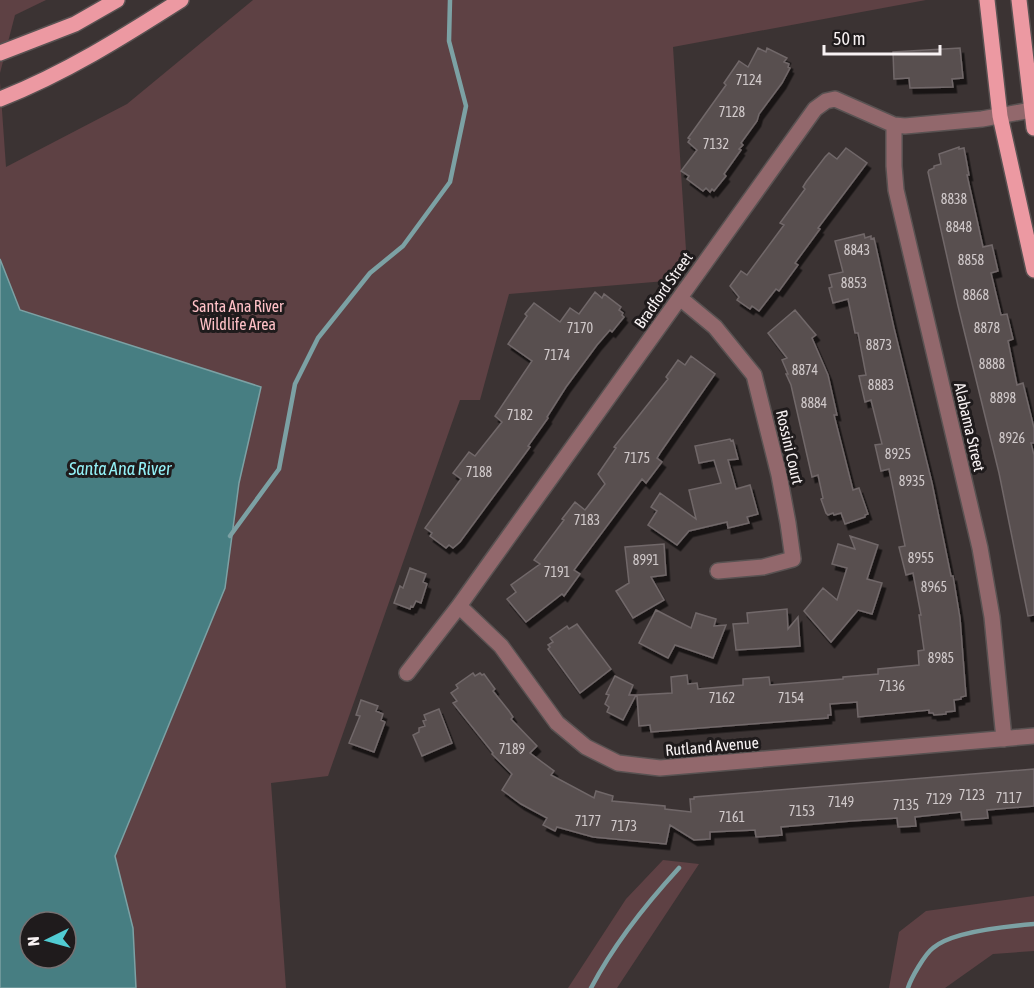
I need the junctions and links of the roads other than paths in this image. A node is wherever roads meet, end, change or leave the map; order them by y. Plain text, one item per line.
1 (117, 0) edge
2 (181, 0) edge
3 (987, 0) edge
4 (1019, 0) edge
5 (0, 53) edge
6 (0, 99) edge
7 (1031, 110) junction
8 (1000, 116) junction
9 (894, 125) junction
10 (1034, 128) edge
11 (1034, 270) edge
12 (680, 298) junction
13 (718, 571) dead end
14 (459, 606) junction
15 (407, 673) dead end
16 (1034, 736) edge
17 (1004, 739) junction

1 - 5 main road
2 - 6 main road
3 - 8 main road
4 - 7 main road
7 - 8 street, Bradford Street
7 - 10 main road
8 - 9 street, Bradford Street
8 - 11 main road
9 - 12 street, Bradford Street
9 - 17 street, Alabama Street
12 - 13 street, Rossini Court
12 - 14 street, Bradford Street
14 - 15 street, Bradford Street
14 - 17 street, Rutland Avenue
16 - 17 street, Rutland Avenue

